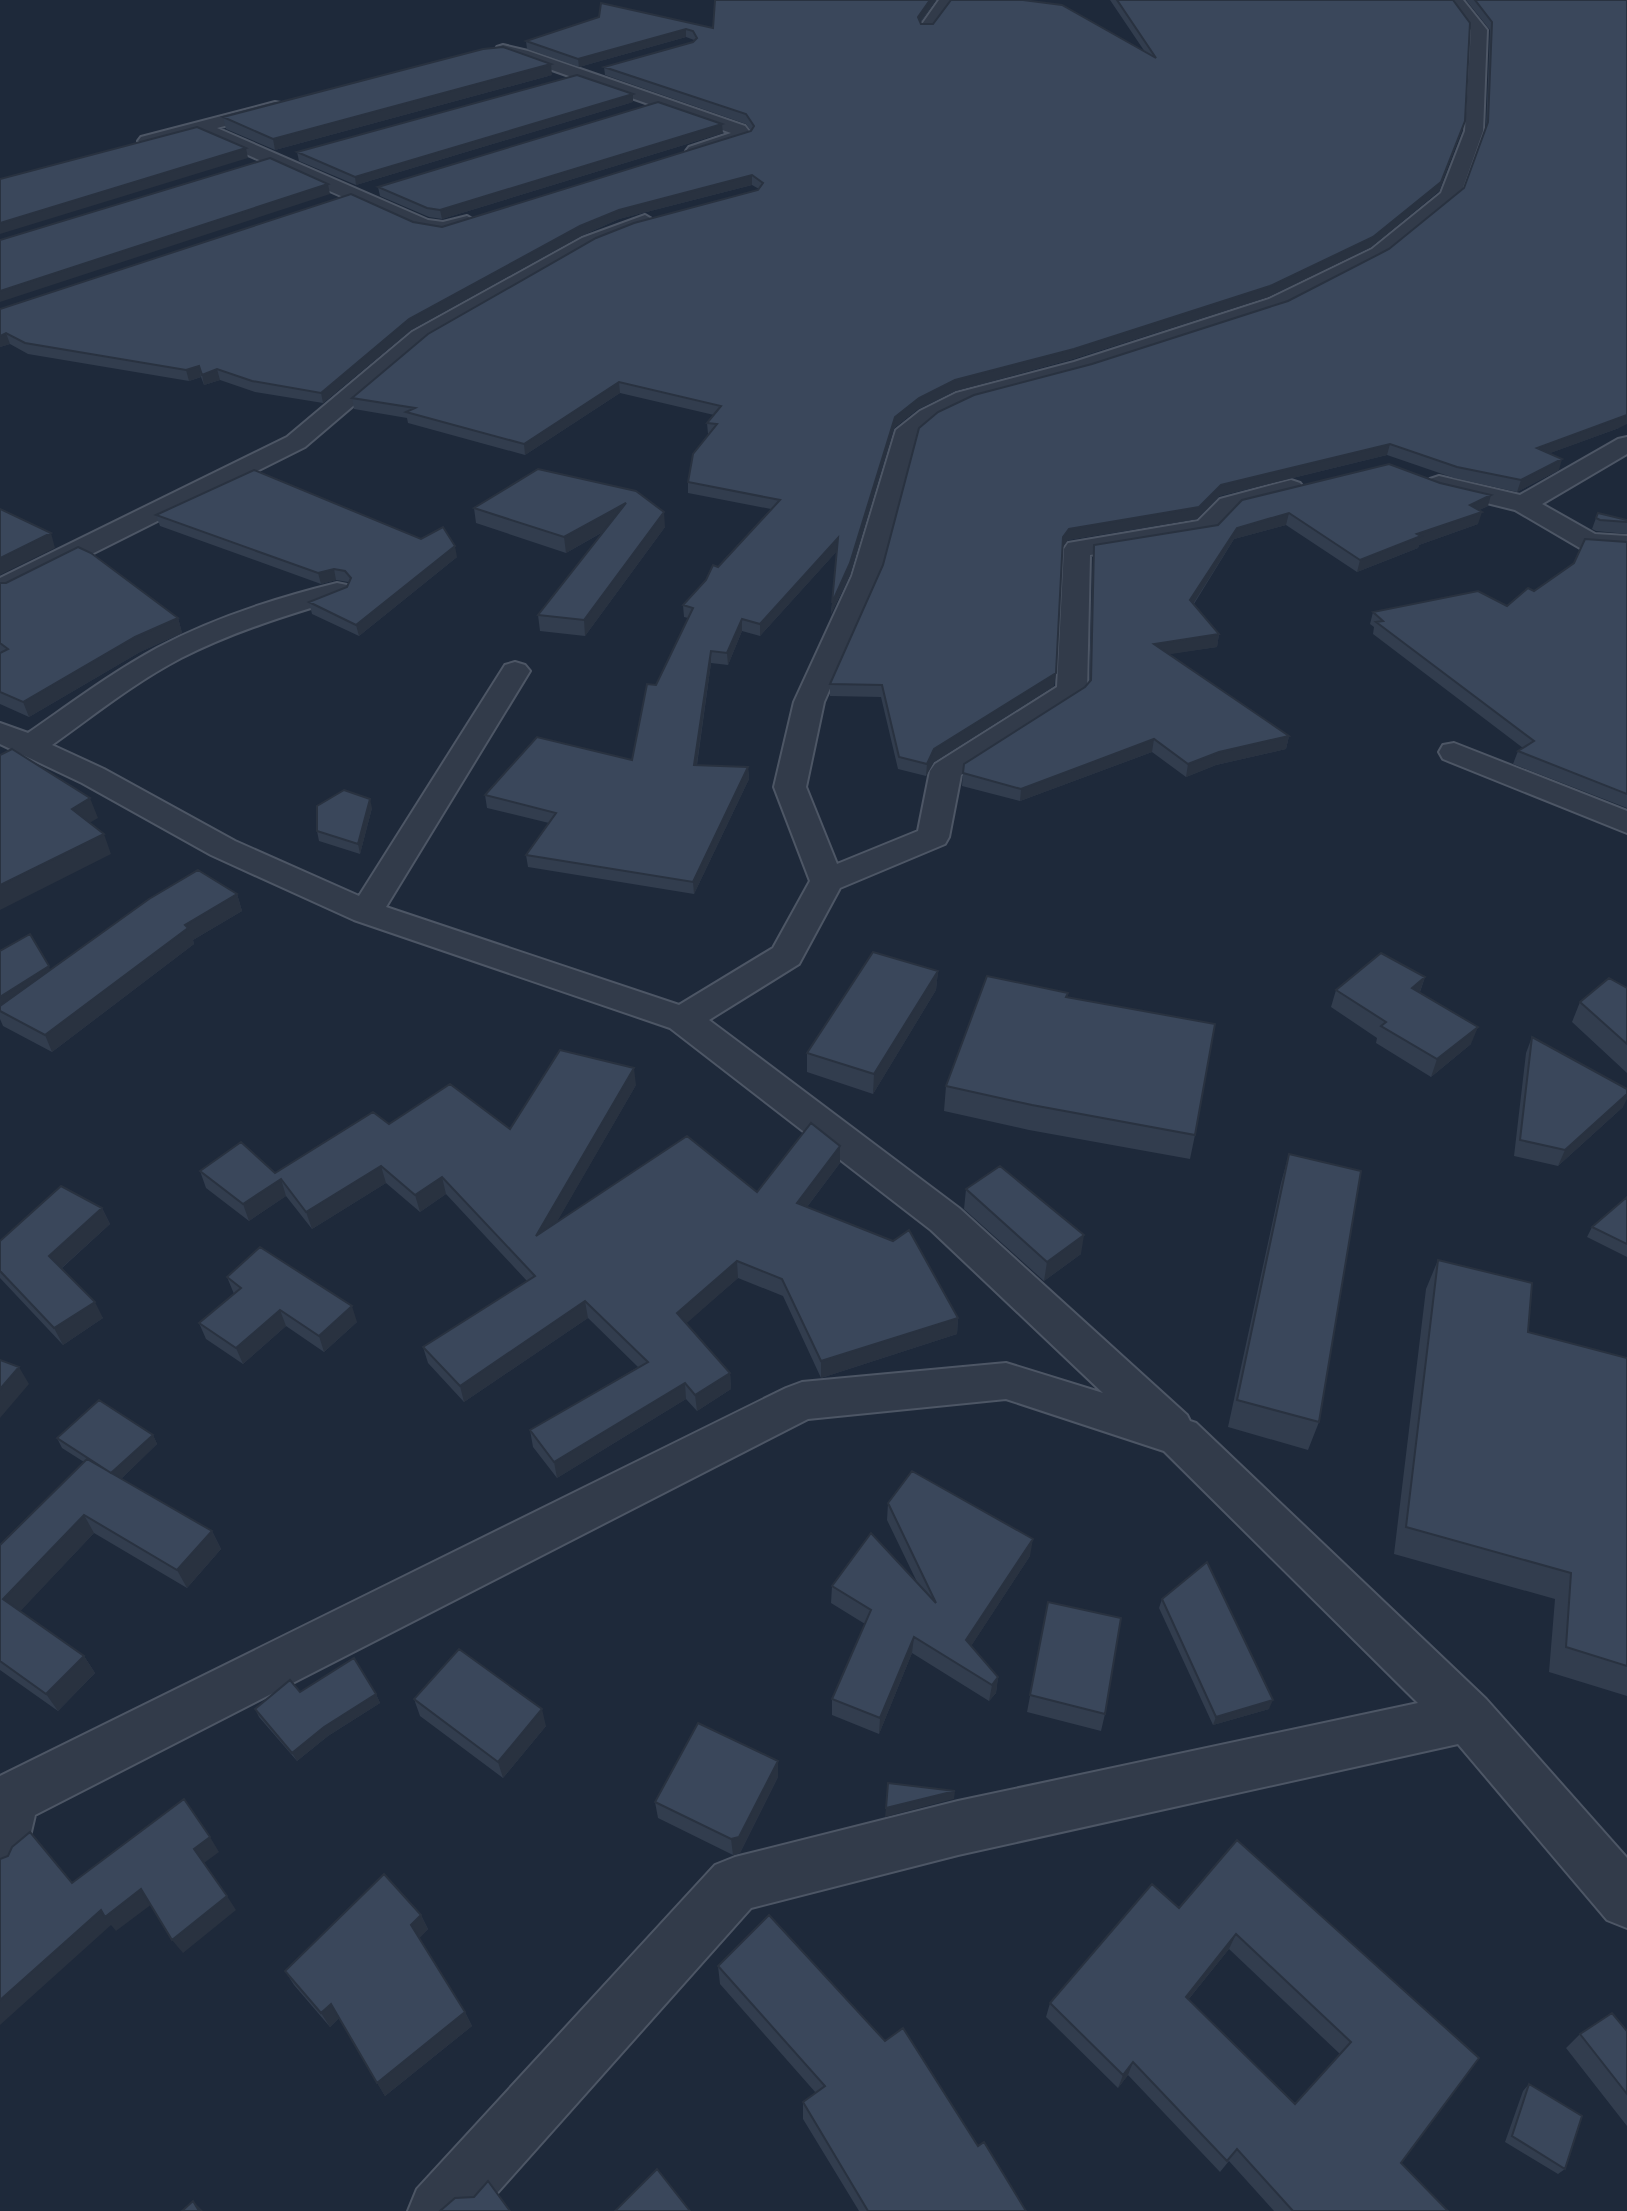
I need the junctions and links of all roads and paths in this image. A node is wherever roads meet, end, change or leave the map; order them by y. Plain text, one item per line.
1 (946, 0) edge
2 (1455, 0) edge
3 (928, 27) edge
4 (483, 52) edge
5 (607, 67) edge
6 (580, 75) junction
7 (553, 82) edge
8 (294, 102) edge
9 (658, 103) junction
10 (631, 111) edge
11 (200, 127) junction
12 (133, 145) edge
13 (300, 152) edge
14 (682, 155) edge
15 (274, 159) junction
16 (248, 167) edge
17 (380, 187) edge
18 (354, 195) junction
19 (328, 203) edge
20 (664, 216) edge
21 (483, 217) edge
22 (1627, 444) edge
23 (1411, 474) edge
24 (1310, 483) edge
25 (1524, 504) junction
26 (1627, 544) edge
27 (0, 589) edge
28 (337, 591) edge
29 (515, 671) dead end
30 (15, 739) edge
31 (1454, 752) dead end
32 (1627, 823) edge
33 (827, 881) junction
34 (366, 912) junction
35 (683, 1020) junction
36 (1180, 1437) junction
37 (1468, 1717) junction
38 (6, 1801) edge
39 (0, 1849) edge
40 (1627, 1900) edge
41 (439, 2211) edge

1 - 3 street
2 - 33 street
4 - 6 street
5 - 6 street
6 - 7 street
6 - 9 street
8 - 11 street
9 - 10 street
9 - 14 street
11 - 12 street
11 - 15 street
13 - 15 street
15 - 16 street
15 - 18 street
17 - 18 street
18 - 19 street
18 - 21 street
20 - 27 street
22 - 25 street
23 - 25 street
24 - 33 street
25 - 26 street
28 - 30 street
29 - 34 street
30 - 34 street
31 - 32 street
33 - 35 street
34 - 35 street
35 - 36 street
36 - 37 street
36 - 38 street
37 - 40 street
37 - 41 street
38 - 39 street

